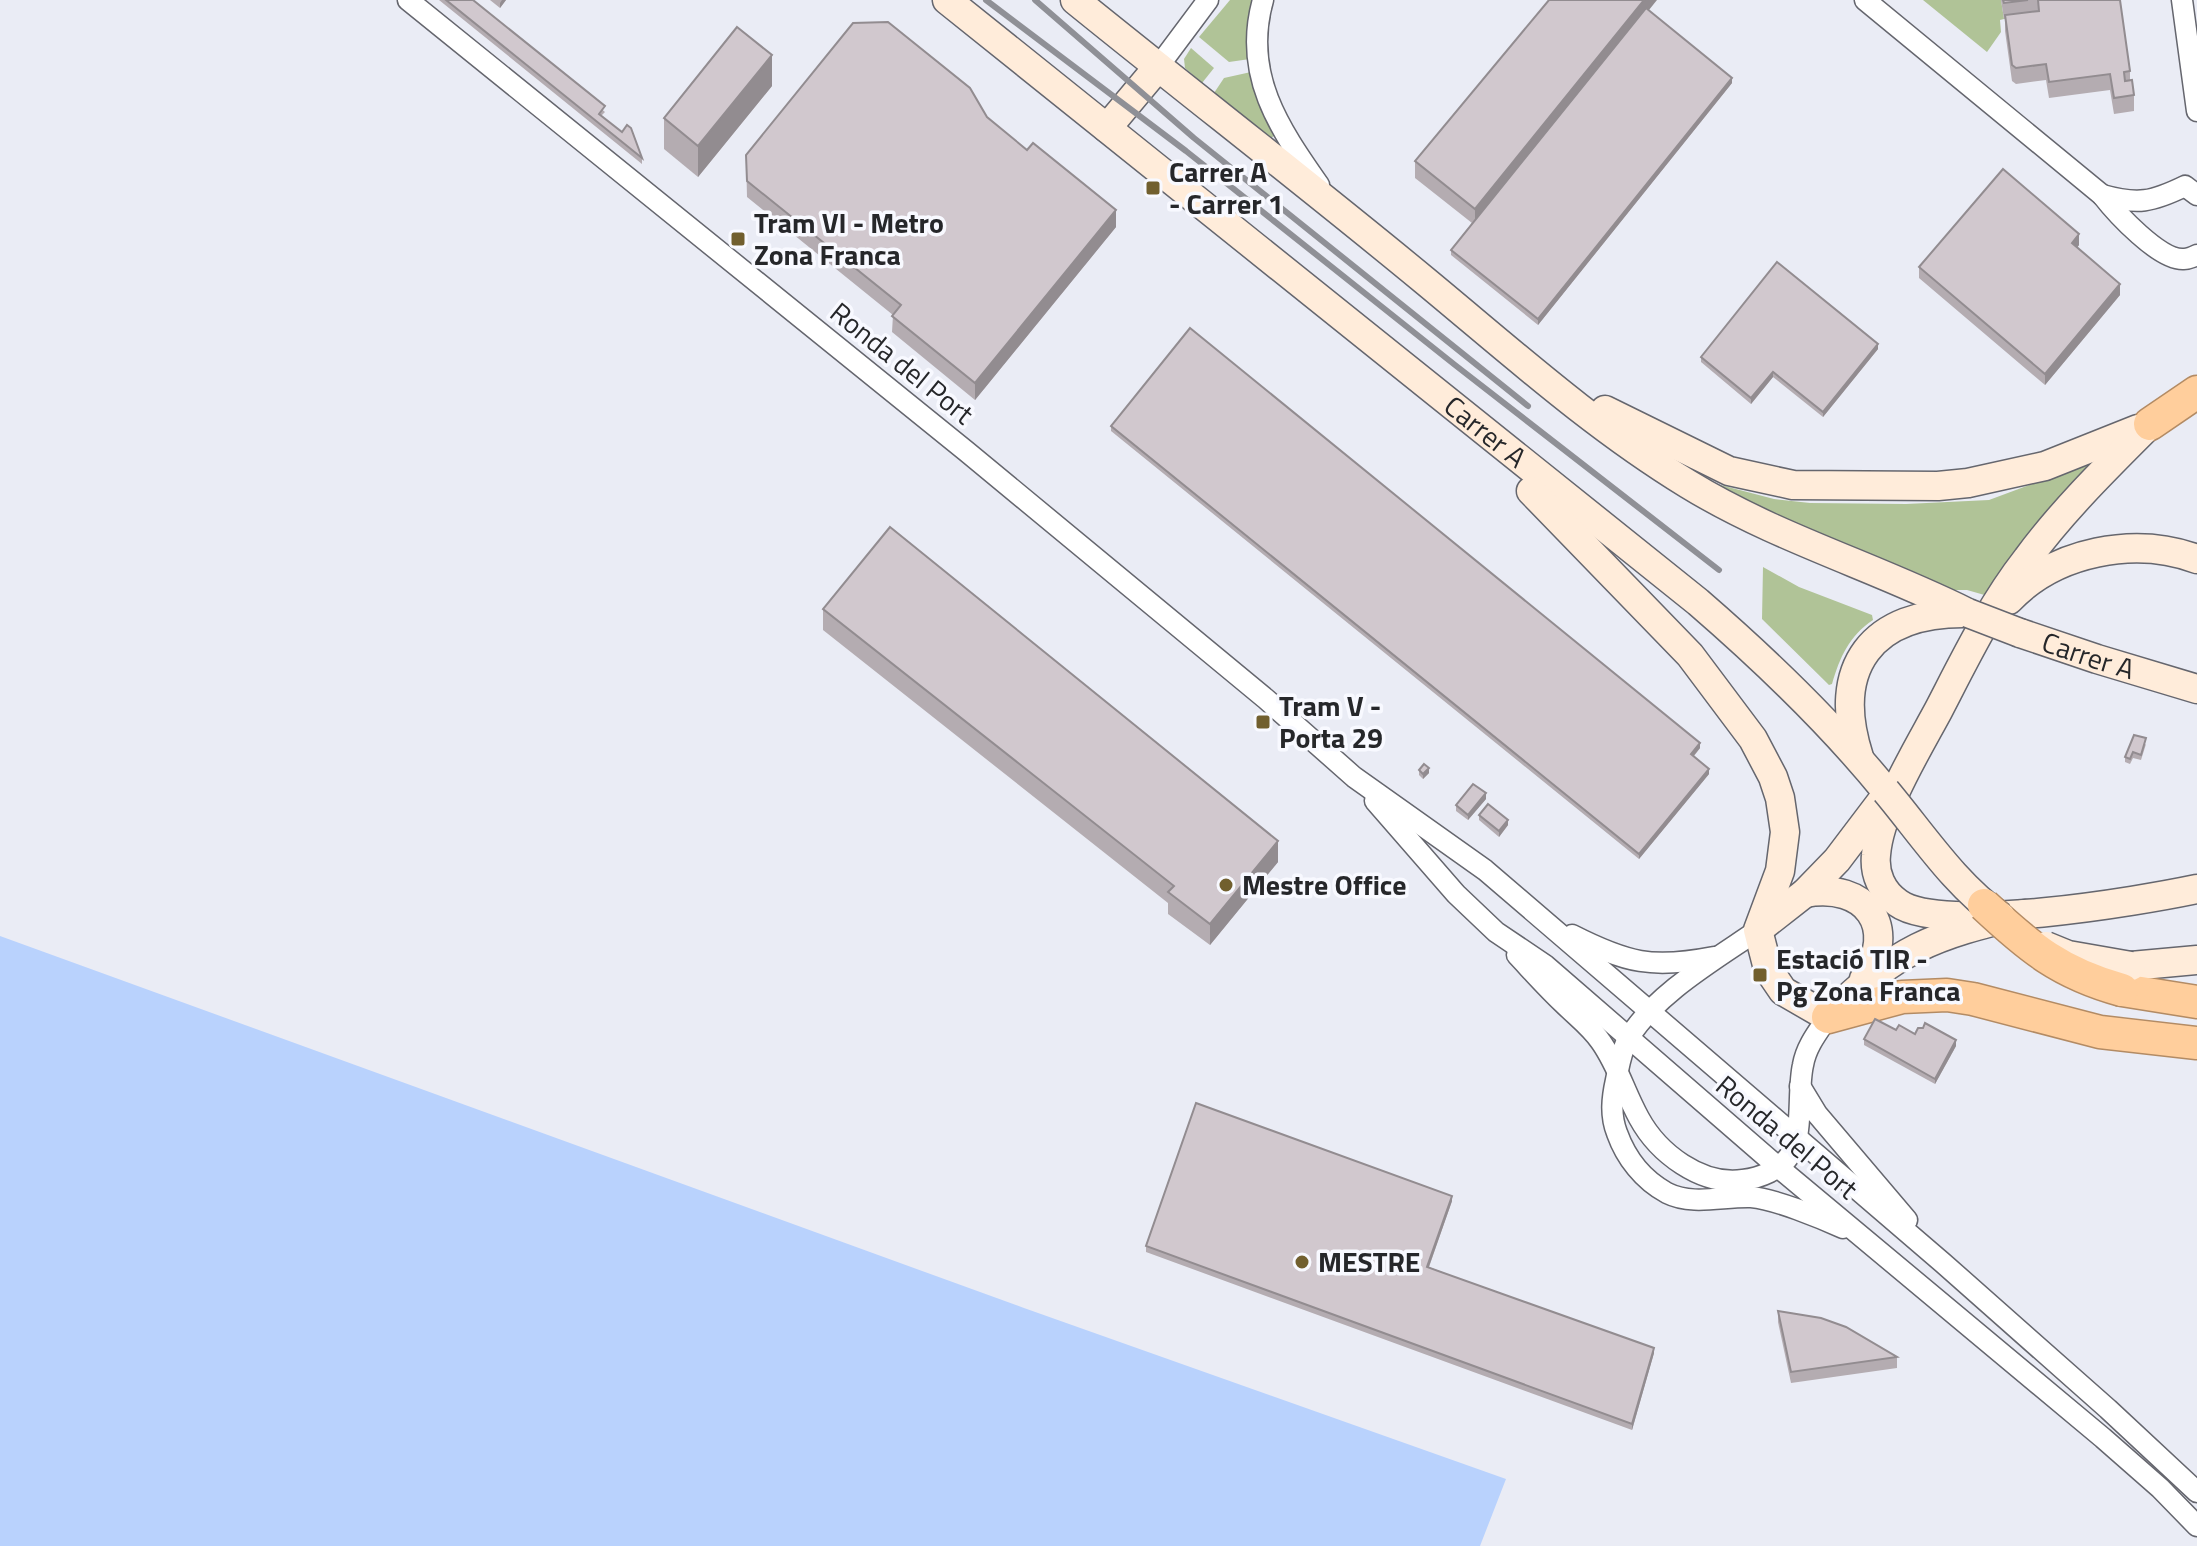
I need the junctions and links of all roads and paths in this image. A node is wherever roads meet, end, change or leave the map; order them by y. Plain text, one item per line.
1 (408, 0) edge
2 (947, 0) edge
3 (1075, 0) edge
4 (1208, 0) edge
5 (1263, 0) edge
6 (1865, 0) edge
7 (2182, 0) edge
8 (1158, 67) junction
9 (2197, 111) edge
10 (1107, 128) junction
11 (2193, 185) edge
12 (2102, 195) junction
13 (1335, 208) junction
14 (2197, 255) edge
15 (1395, 361) junction
16 (1534, 372) junction
17 (2197, 392) edge
18 (2150, 424) junction
19 (2197, 559) edge
20 (1975, 621) junction
21 (2197, 689) edge
22 (1859, 758) junction
23 (1912, 760) junction
24 (1354, 777) junction
25 (2197, 889) edge
26 (1805, 893) junction
27 (1984, 905) joint
28 (2025, 914) junction
29 (1541, 919) junction
30 (1758, 930) junction
31 (1496, 932) junction
32 (1722, 955) junction
33 (2197, 960) edge
34 (2126, 978) junction
35 (1861, 983) junction
36 (2197, 1002) edge
37 (1650, 1013) junction
38 (1828, 1017) junction
39 (1628, 1039) junction
40 (2197, 1043) edge
41 (1618, 1070) junction
42 (1800, 1086) junction
43 (1796, 1138) junction
44 (1778, 1167) junction
45 (1877, 1249) junction
46 (1943, 1263) junction
47 (2197, 1492) edge
48 (2197, 1526) edge

1 - 24 street, Ronda del Port
2 - 10 main road, Carrer A
3 - 8 main road, Carrer A
4 - 8 street
5 - 13 street
6 - 12 street
7 - 9 street
8 - 10 main road
8 - 13 main road, Carrer A
10 - 15 main road, Carrer A
11 - 12 street
12 - 14 street
13 - 16 main road, Carrer A
15 - 22 main road, Carrer A
15 - 30 main road
16 - 18 main road
16 - 20 main road, Carrer A
17 - 18 highway
18 - 20 main road
19 - 20 main road
20 - 21 main road, Carrer A, bridge
20 - 22 main road
20 - 23 main road
22 - 27 main road, Carrer A, bridge
23 - 26 main road
23 - 28 main road
24 - 29 street, Ronda del Port
24 - 31 street, Ronda del Port
25 - 28 main road
26 - 30 main road
26 - 35 main road
27 - 34 highway, bridge
28 - 35 main road
29 - 32 street
29 - 37 street, Ronda del Port
30 - 32 street
30 - 38 main road
31 - 39 street, Ronda del Port
31 - 41 street
32 - 37 street
33 - 34 main road
34 - 36 highway
35 - 38 main road
37 - 39 street
37 - 43 street, Ronda del Port
38 - 40 highway
38 - 42 street
39 - 41 street
39 - 44 street, Ronda del Port
41 - 44 street
41 - 45 street
42 - 43 street
42 - 46 street
43 - 44 street
43 - 46 street, Ronda del Port
44 - 45 street, Ronda del Port
45 - 48 street, Ronda del Port
46 - 47 street, Ronda del Port

